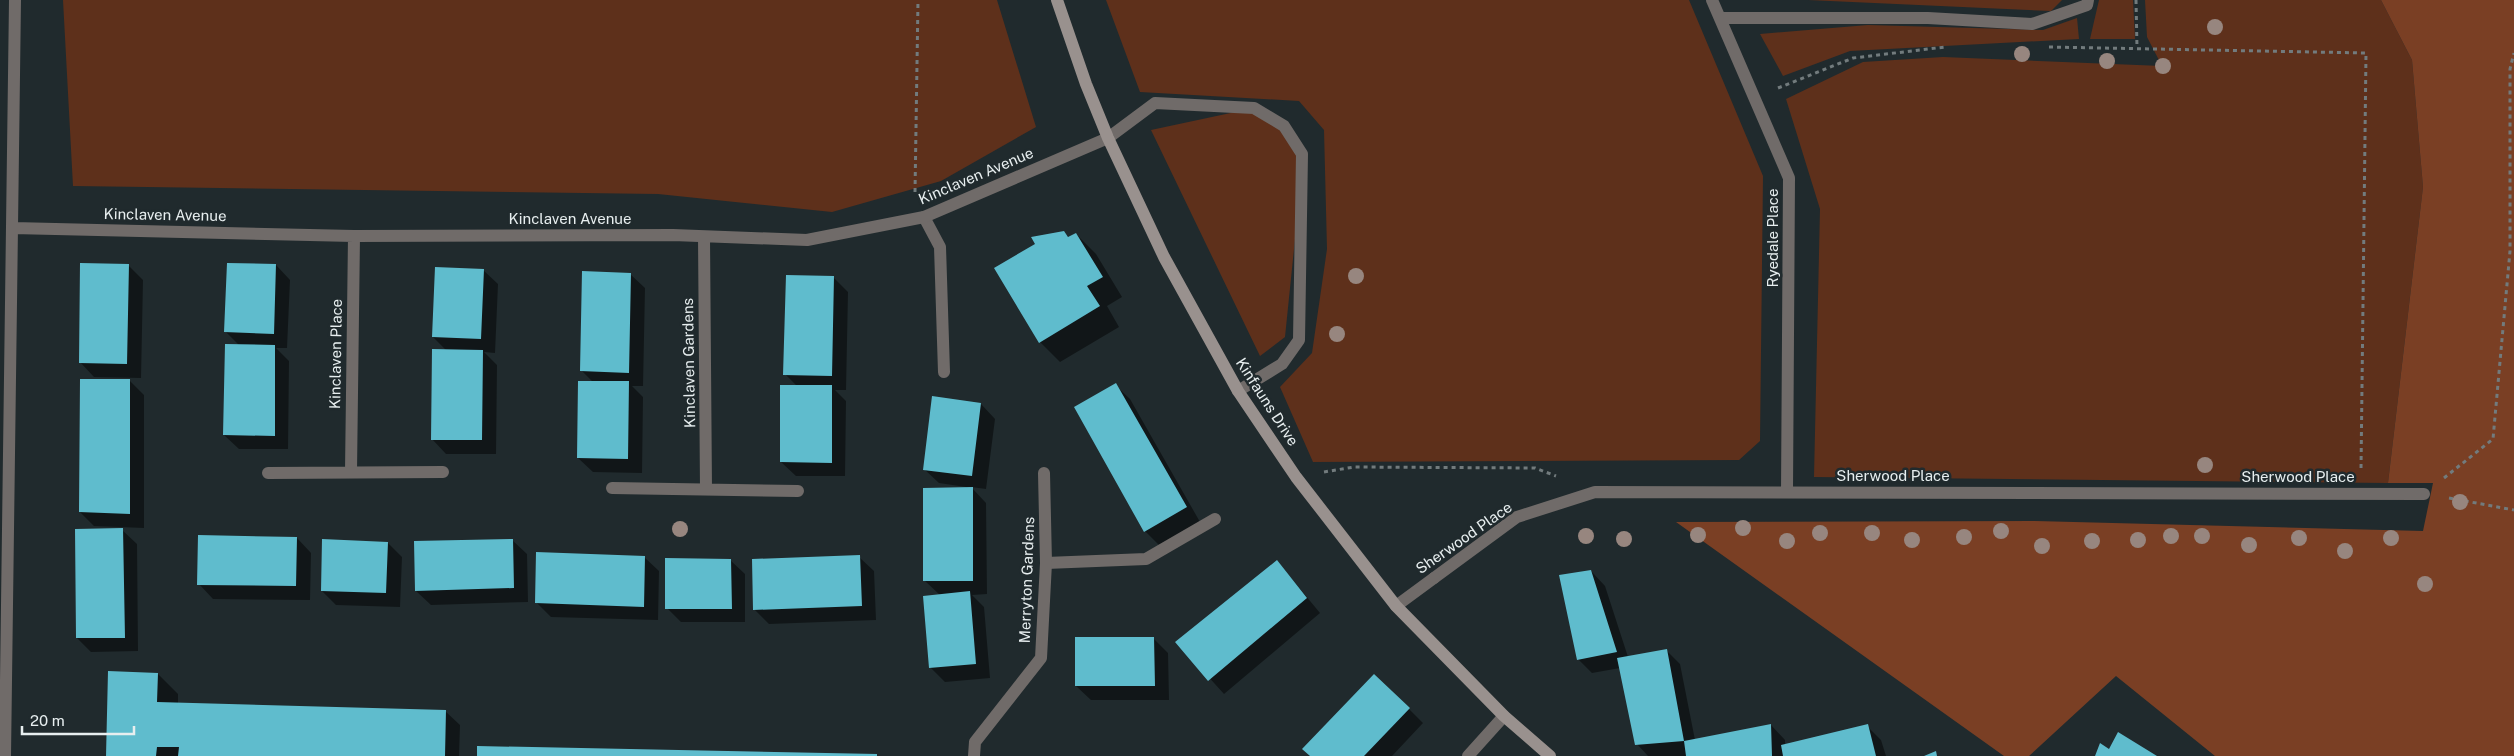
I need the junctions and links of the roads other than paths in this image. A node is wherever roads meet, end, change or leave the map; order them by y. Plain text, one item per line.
1 (15, 0) edge
2 (1057, 0) edge
3 (1712, 0) edge
4 (2088, 0) edge
5 (1720, 18) junction
6 (1108, 138) junction
7 (919, 218) junction
8 (13, 228) junction
9 (354, 236) junction
10 (704, 237) junction
11 (944, 372) dead end
12 (1238, 391) junction
13 (351, 472) junction
14 (443, 472) dead end
15 (268, 473) dead end
16 (1044, 473) dead end
17 (612, 488) dead end
18 (706, 489) junction
19 (798, 490) dead end
20 (1787, 492) junction
21 (2424, 494) road end
22 (1215, 519) dead end
23 (1046, 563) junction
24 (1396, 606) junction
25 (3, 716) edge
26 (1504, 716) junction
27 (5, 756) edge
28 (974, 756) edge
29 (1468, 756) edge
30 (1550, 756) edge

1 - 8 street
2 - 6 street, Kinfauns Drive
3 - 5 street, Ryedale Place
4 - 5 street
5 - 20 street, Ryedale Place
6 - 7 street, Kinclaven Avenue
6 - 12 street, Kinfauns Drive
6 - 12 street, Kinclaven Avenue
7 - 10 street, Kinclaven Avenue
7 - 11 street
8 - 9 street, Kinclaven Avenue
8 - 25 street
9 - 10 street, Kinclaven Avenue
9 - 13 street, Kinclaven Place
10 - 18 street, Kinclaven Gardens
12 - 24 street, Kinfauns Drive
13 - 14 street
13 - 15 street
16 - 23 street, Merryton Gardens
17 - 18 street
18 - 19 street
20 - 21 street, Sherwood Place
20 - 24 street, Sherwood Place
22 - 23 street
23 - 28 street, Merryton Gardens
24 - 26 street, Kinfauns Drive
25 - 27 street
26 - 29 street
26 - 30 street, Kinfauns Drive

